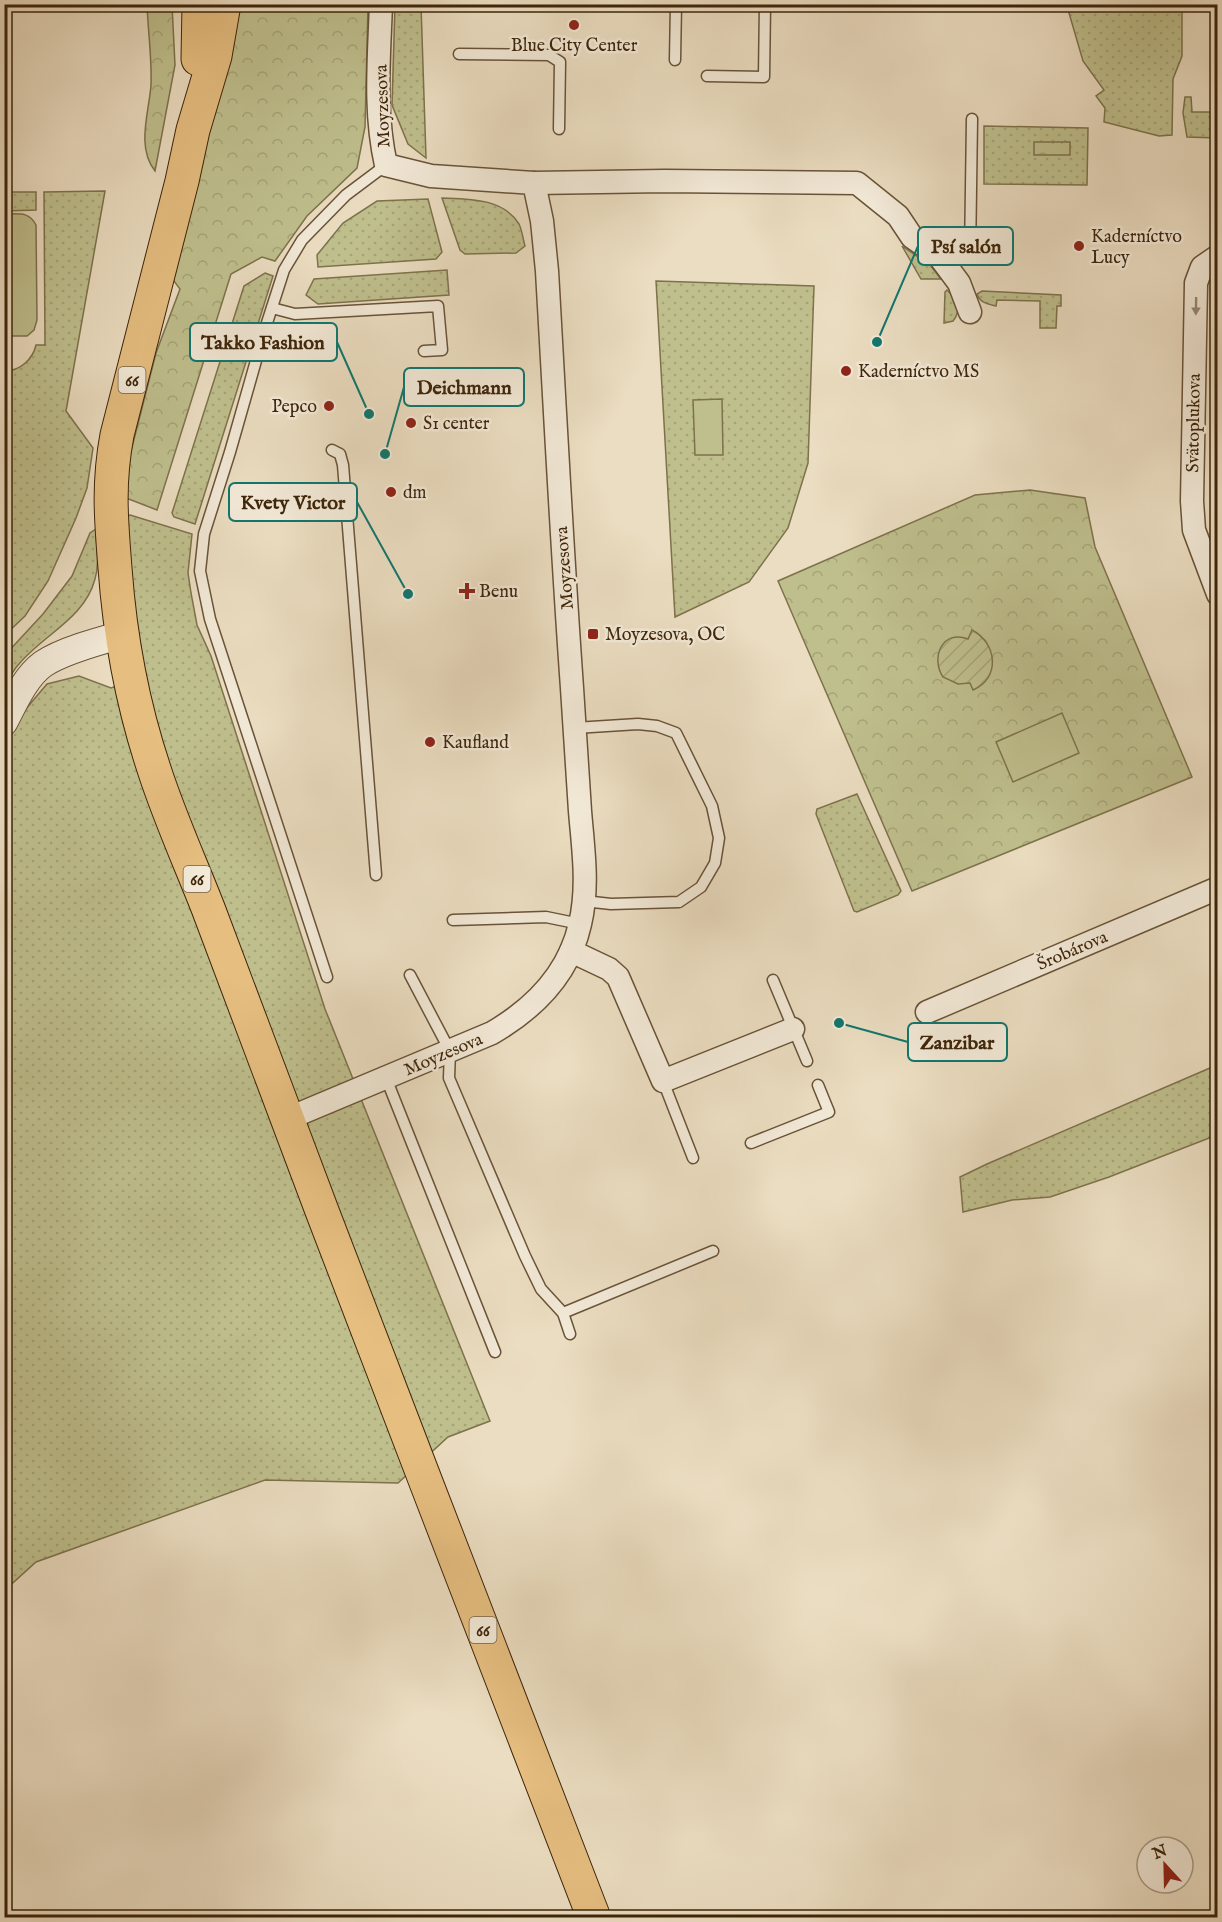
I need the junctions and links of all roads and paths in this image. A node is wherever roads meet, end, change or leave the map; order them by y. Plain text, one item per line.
1 (199, 4) edge
2 (224, 4) edge
3 (381, 4) edge
4 (676, 4) edge
5 (765, 4) edge
6 (459, 54) dead end
7 (675, 60) dead end
8 (707, 76) dead end
9 (972, 119) dead end
10 (560, 129) dead end
11 (193, 130) junction
12 (386, 165) junction
13 (534, 183) junction
14 (939, 256) junction
15 (1218, 256) edge
16 (272, 308) junction
17 (970, 312) dead end
18 (424, 351) dead end
19 (332, 450) dead end
20 (1218, 594) edge
21 (121, 635) junction
22 (4, 722) edge
23 (575, 728) junction
24 (376, 875) dead end
25 (1218, 888) edge
26 (584, 901) junction
27 (453, 920) dead end
28 (580, 924) junction
29 (571, 951) junction
30 (410, 975) dead end
31 (327, 977) dead end
32 (773, 980) dead end
33 (927, 1012) dead end
34 (793, 1029) junction
35 (450, 1051) junction
36 (807, 1061) dead end
37 (386, 1078) junction
38 (663, 1081) junction
39 (818, 1085) dead end
40 (287, 1119) junction
41 (752, 1143) dead end
42 (693, 1158) dead end
43 (713, 1251) dead end
44 (563, 1313) junction
45 (570, 1334) dead end
46 (495, 1352) dead end
47 (594, 1917) edge

1 - 11 main road, 66
2 - 11 main road, 66
3 - 12 street, Moyzesova
4 - 7 lane
5 - 8 lane
6 - 10 lane
9 - 14 lane
11 - 21 main road, 66
12 - 13 street, Moyzesova
12 - 16 lane
13 - 14 street, Moyzesova
13 - 23 street, Moyzesova
14 - 17 street, Moyzesova
15 -> 20 street, Svätoplukova
16 - 18 lane
16 - 31 lane
19 - 24 lane
21 - 22 street
21 - 40 main road, 66
23 - 26 street, Moyzesova
23 - 26 lane
25 - 33 street, Šrobárova
26 - 28 street, Moyzesova
27 - 28 lane
28 - 29 street, Moyzesova
29 - 35 street, Moyzesova
29 - 38 street
30 - 35 lane
32 - 34 lane
34 - 36 lane
34 - 38 street
35 - 37 street, Moyzesova
35 - 44 lane
37 - 40 street, Moyzesova
37 - 46 lane
38 - 42 lane
39 - 41 lane
40 - 47 main road, 66
43 - 44 lane
44 - 45 lane

